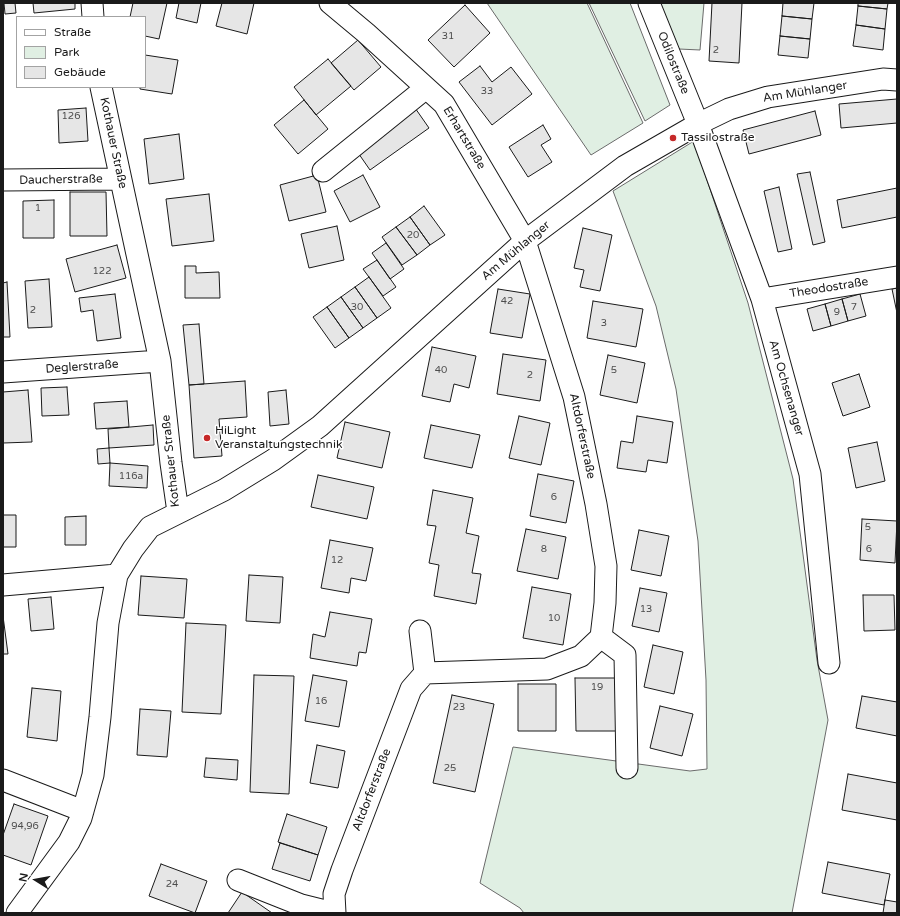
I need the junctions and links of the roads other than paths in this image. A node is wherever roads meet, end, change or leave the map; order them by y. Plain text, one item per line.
1 (92, 3) edge
2 (330, 3) edge
3 (649, 3) edge
4 (93, 16) edge
5 (897, 80) edge
6 (101, 88) edge
7 (426, 88) junction
8 (698, 124) junction
9 (323, 171) dead end
10 (120, 179) junction
11 (3, 180) edge
12 (525, 241) junction
13 (897, 277) edge
14 (762, 299) junction
15 (160, 361) junction
16 (3, 372) edge
17 (178, 512) junction
18 (117, 575) junction
19 (3, 585) edge
20 (420, 631) dead end
21 (601, 637) junction
22 (829, 663) dead end
23 (425, 673) junction
24 (627, 768) dead end
25 (3, 780) edge
26 (83, 811) junction
27 (238, 880) dead end
28 (17, 913) edge
29 (334, 913) edge

1 - 4 street
2 - 7 street, Erhartstraße
3 - 8 street, Odilostraße
5 - 8 street, Am Mühlanger
6 - 10 street, Kothauer Straße
7 - 9 street
7 - 12 street, Erhartstraße
8 - 12 street, Am Mühlanger
8 - 14 street, Am Ochsenanger
10 - 11 street, Daucherstraße
10 - 15 street, Kothauer Straße
12 - 17 street, Am Mühlanger
12 - 21 street, Altdorferstraße
13 - 14 street, Theodostraße
14 - 22 street, Am Ochsenanger
15 - 16 street, Deglerstraße
15 - 17 street, Kothauer Straße
17 - 18 street, Kothauer Straße
18 - 19 street
18 - 26 street, Kothauer Straße
20 - 23 street
21 - 23 street
21 - 24 street
23 - 29 street, Altdorferstraße
25 - 26 street
26 - 28 street, Kothauer Straße
27 - 29 street, Altdorferstraße

